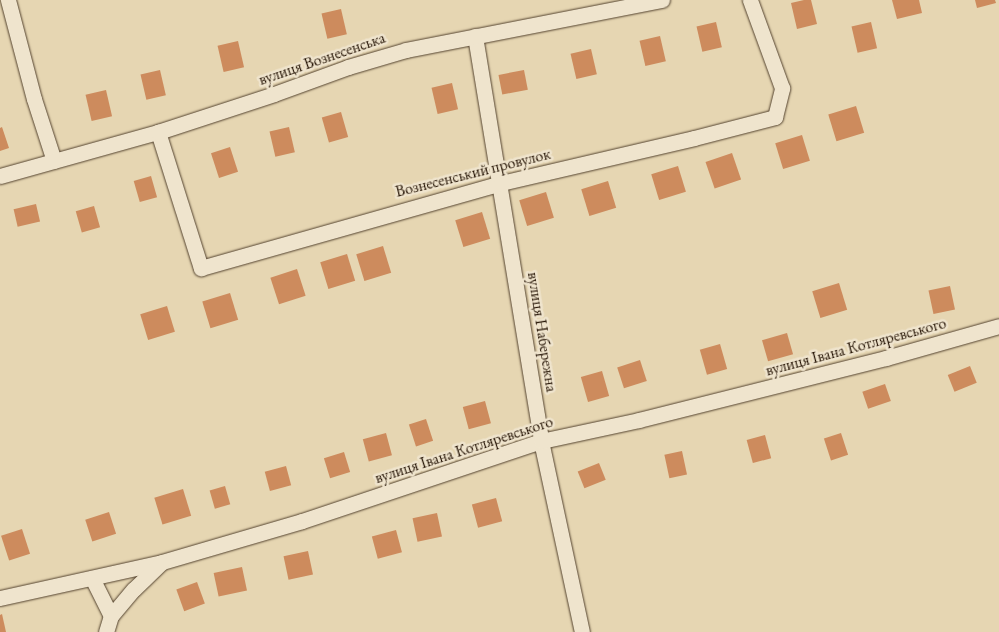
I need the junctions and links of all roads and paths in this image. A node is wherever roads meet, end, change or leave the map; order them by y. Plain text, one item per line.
1 (8, 0) edge
2 (662, 0) edge
3 (750, 0) edge
4 (475, 36) junction
5 (158, 132) junction
6 (54, 161) junction
7 (0, 176) edge
8 (501, 182) junction
9 (999, 326) edge
10 (541, 441) junction
11 (162, 562) junction
12 (92, 578) junction
13 (0, 598) edge
14 (111, 616) junction
15 (106, 632) edge
16 (582, 632) edge

1 - 6 street
2 - 4 street, вулиця Вознесенська
3 - 8 street, Вознесенський провулок
4 - 5 street, вулиця Вознесенська
4 - 8 street, вулиця Набережна
5 - 6 street, вулиця Вознесенська
5 - 8 street, Вознесенський провулок
6 - 7 street, вулиця Вознесенська
8 - 10 street, вулиця Набережна
9 - 10 street, вулиця Івана Котляревського
10 - 11 street, вулиця Івана Котляревського
10 - 16 street, вулиця Набережна
11 - 12 street, вулиця Івана Котляревського
11 - 14 street
12 - 13 street, вулиця Івана Котляревського
12 - 14 street
14 - 15 street

